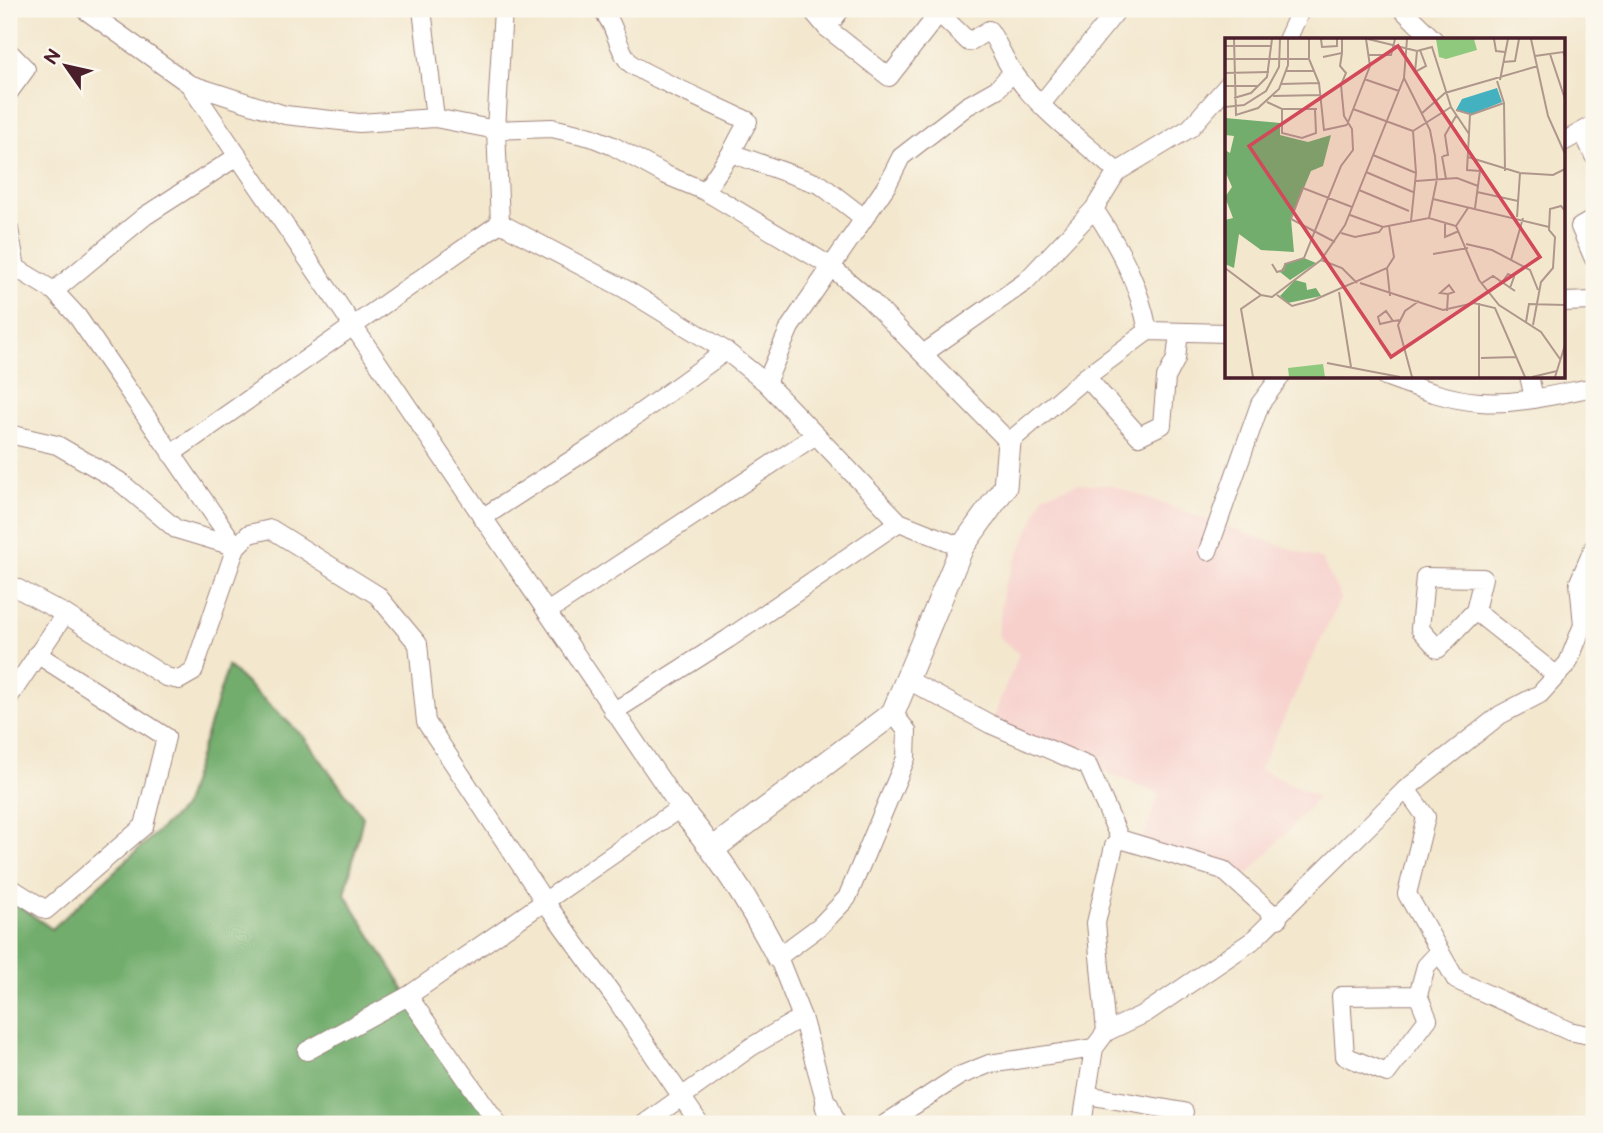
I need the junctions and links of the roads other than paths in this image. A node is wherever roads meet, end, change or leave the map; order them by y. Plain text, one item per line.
1 (84, 9) edge
2 (422, 9) edge
3 (503, 9) edge
4 (601, 9) edge
5 (811, 9) edge
6 (841, 9) edge
7 (1118, 9) edge
8 (1301, 9) edge
9 (1402, 9) edge
10 (827, 28) junction
11 (1288, 38) edge
12 (1432, 38) edge
13 (9, 52) edge
14 (1013, 72) junction
15 (189, 84) junction
16 (1225, 88) edge
17 (9, 92) edge
18 (1042, 103) junction
19 (435, 118) junction
20 (1589, 129) edge
21 (496, 130) junction
22 (1564, 142) edge
23 (731, 153) junction
24 (238, 156) junction
25 (1594, 156) edge
26 (1117, 172) junction
27 (705, 191) junction
28 (1094, 209) junction
29 (864, 218) junction
30 (1594, 219) edge
31 (500, 223) junction
32 (9, 229) edge
33 (1594, 259) edge
34 (830, 266) junction
35 (54, 292) junction
36 (1594, 301) edge
37 (1564, 302) edge
38 (351, 327) junction
39 (1148, 331) junction
40 (1179, 332) junction
41 (1225, 333) edge
42 (726, 351) junction
43 (922, 354) junction
44 (1086, 377) junction
45 (1280, 378) edge
46 (1391, 378) edge
47 (1529, 378) edge
48 (766, 383) junction
49 (1594, 387) edge
50 (1534, 398) junction
51 (9, 433) edge
52 (816, 435) junction
53 (1009, 442) junction
54 (171, 454) junction
55 (482, 518) junction
56 (899, 522) junction
57 (236, 547) junction
58 (961, 547) junction
59 (1594, 547) edge
60 (1208, 551) dead end
61 (9, 584) edge
62 (1475, 611) junction
63 (547, 612) junction
64 (65, 614) junction
65 (37, 654) junction
66 (1556, 675) junction
67 (908, 680) junction
68 (9, 697) edge
69 (614, 712) junction
70 (893, 713) junction
71 (1406, 789) junction
72 (680, 808) junction
73 (1120, 839) junction
74 (714, 848) junction
75 (9, 887) edge
76 (545, 902) junction
77 (1278, 919) junction
78 (1440, 951) junction
79 (778, 957) junction
80 (1418, 995) junction
81 (408, 996) junction
82 (802, 1017) junction
83 (1105, 1032) junction
84 (1594, 1036) edge
85 (1094, 1048) junction
86 (307, 1051) dead end
87 (1087, 1095) junction
88 (681, 1096) junction
89 (1184, 1112) dead end
90 (831, 1115) edge
91 (498, 1124) edge
92 (644, 1124) edge
93 (700, 1124) edge
94 (885, 1124) edge
95 (1082, 1124) edge

1 - 15 street
2 - 19 street
3 - 21 street
4 - 23 street
5 - 10 street
6 - 10 street
7 - 18 street
8 - 11 street
9 - 12 street
10 - 14 street
13 - 17 street
14 - 18 street
14 - 29 street
15 - 19 street
15 - 24 street
16 - 26 street
18 - 26 street
19 - 21 street
20 - 22 street
20 - 25 street
21 - 27 street
21 - 31 street
23 - 27 street
23 - 29 street
24 - 35 street
24 - 38 street
26 - 28 street
27 - 34 street
28 - 39 street
28 - 43 street
29 - 34 street
30 - 33 street
31 - 38 street
31 - 42 street
32 - 35 street
34 - 43 street
34 - 48 street
35 - 54 street
36 - 37 street
38 - 54 street
38 - 55 street
39 - 40 street
39 - 44 street
40 - 41 street
40 - 44 street
42 - 48 street
42 - 55 street
43 - 53 street
44 - 53 street
45 - 60 street
46 - 50 street
47 - 50 street
48 - 52 street
49 - 50 street
51 - 57 street
52 - 56 street
52 - 63 street
53 - 58 street
54 - 57 street
55 - 63 street
56 - 58 street
56 - 69 street
57 - 64 street
57 - 76 street
58 - 67 street
59 - 66 street
61 - 64 street
62 - 62 street
62 - 66 street
63 - 69 street
64 - 65 street
65 - 68 street
65 - 75 street
66 - 71 street
67 - 70 street
67 - 73 street
69 - 72 street
70 - 74 street
70 - 79 street
71 - 77 street
71 - 78 street
72 - 74 street
72 - 76 street
73 - 77 street
73 - 83 street
74 - 79 street
76 - 81 street
76 - 88 street
77 - 83 street
78 - 80 street
78 - 84 street
79 - 82 street
80 - 80 street
81 - 86 street
81 - 91 street
82 - 88 street
82 - 90 street
83 - 85 street
85 - 87 street
85 - 94 street
87 - 89 street
87 - 95 street
88 - 92 street
88 - 93 street

